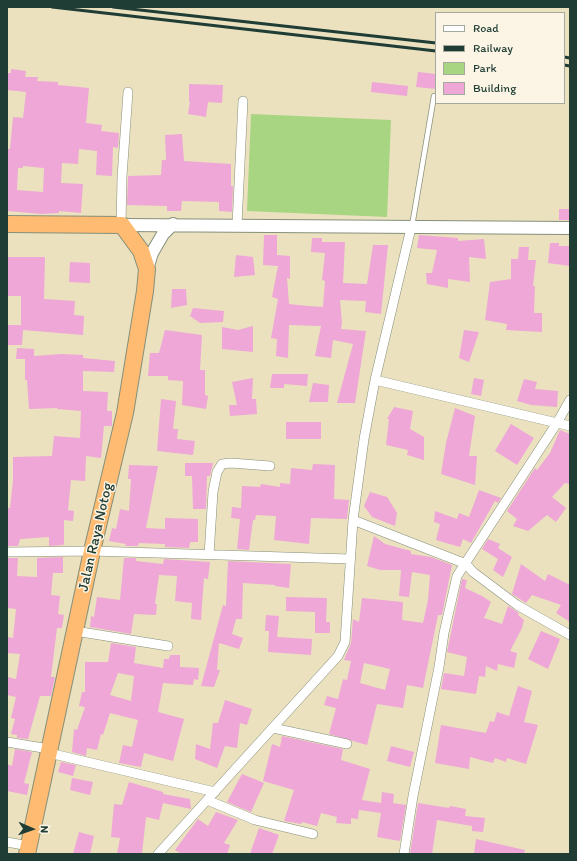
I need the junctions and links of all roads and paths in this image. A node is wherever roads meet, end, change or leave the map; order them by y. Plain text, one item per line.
1 (128, 92) dead end
2 (434, 96) dead end
3 (243, 101) dead end
4 (7, 224) edge
5 (173, 224) junction
6 (121, 225) junction
7 (237, 225) junction
8 (411, 228) junction
9 (570, 228) edge
10 (147, 269) junction
11 (375, 380) junction
12 (570, 400) edge
13 (557, 424) junction
14 (570, 426) edge
15 (270, 466) dead end
16 (353, 520) junction
17 (92, 551) junction
18 (7, 552) edge
19 (209, 555) junction
20 (350, 559) junction
21 (466, 564) junction
22 (75, 631) junction
23 (570, 635) edge
24 (168, 646) dead end
25 (273, 728) junction
26 (7, 742) edge
27 (347, 744) dead end
28 (49, 751) junction
29 (215, 792) junction
30 (207, 800) junction
31 (313, 834) dead end
32 (7, 842) edge
33 (28, 850) edge
34 (158, 854) edge
35 (404, 854) edge

1 - 6 street
2 - 8 lane
3 - 7 street
4 - 6 highway
5 - 6 street
5 - 7 street
5 - 10 street
6 - 10 highway, Jalan Raya Notog
7 - 8 street
8 - 9 street
8 - 11 street
10 - 17 highway, Jalan Raya Notog
11 - 13 street
11 - 16 street
12 - 13 street
13 - 14 street
13 - 21 street
15 - 19 street
16 - 20 street
16 - 21 street
17 - 18 street
17 - 19 street
17 - 22 highway, Jalan Raya Notog
19 - 20 street
20 - 25 street
21 - 23 street
21 - 35 street
22 - 24 street
22 - 28 highway, Jalan Raya Notog
25 - 27 street
25 - 29 street
26 - 28 street
28 - 29 street
28 - 33 highway, Jalan Raya Notog
29 - 30 street
30 - 31 street
30 - 34 street
32 - 33 street

